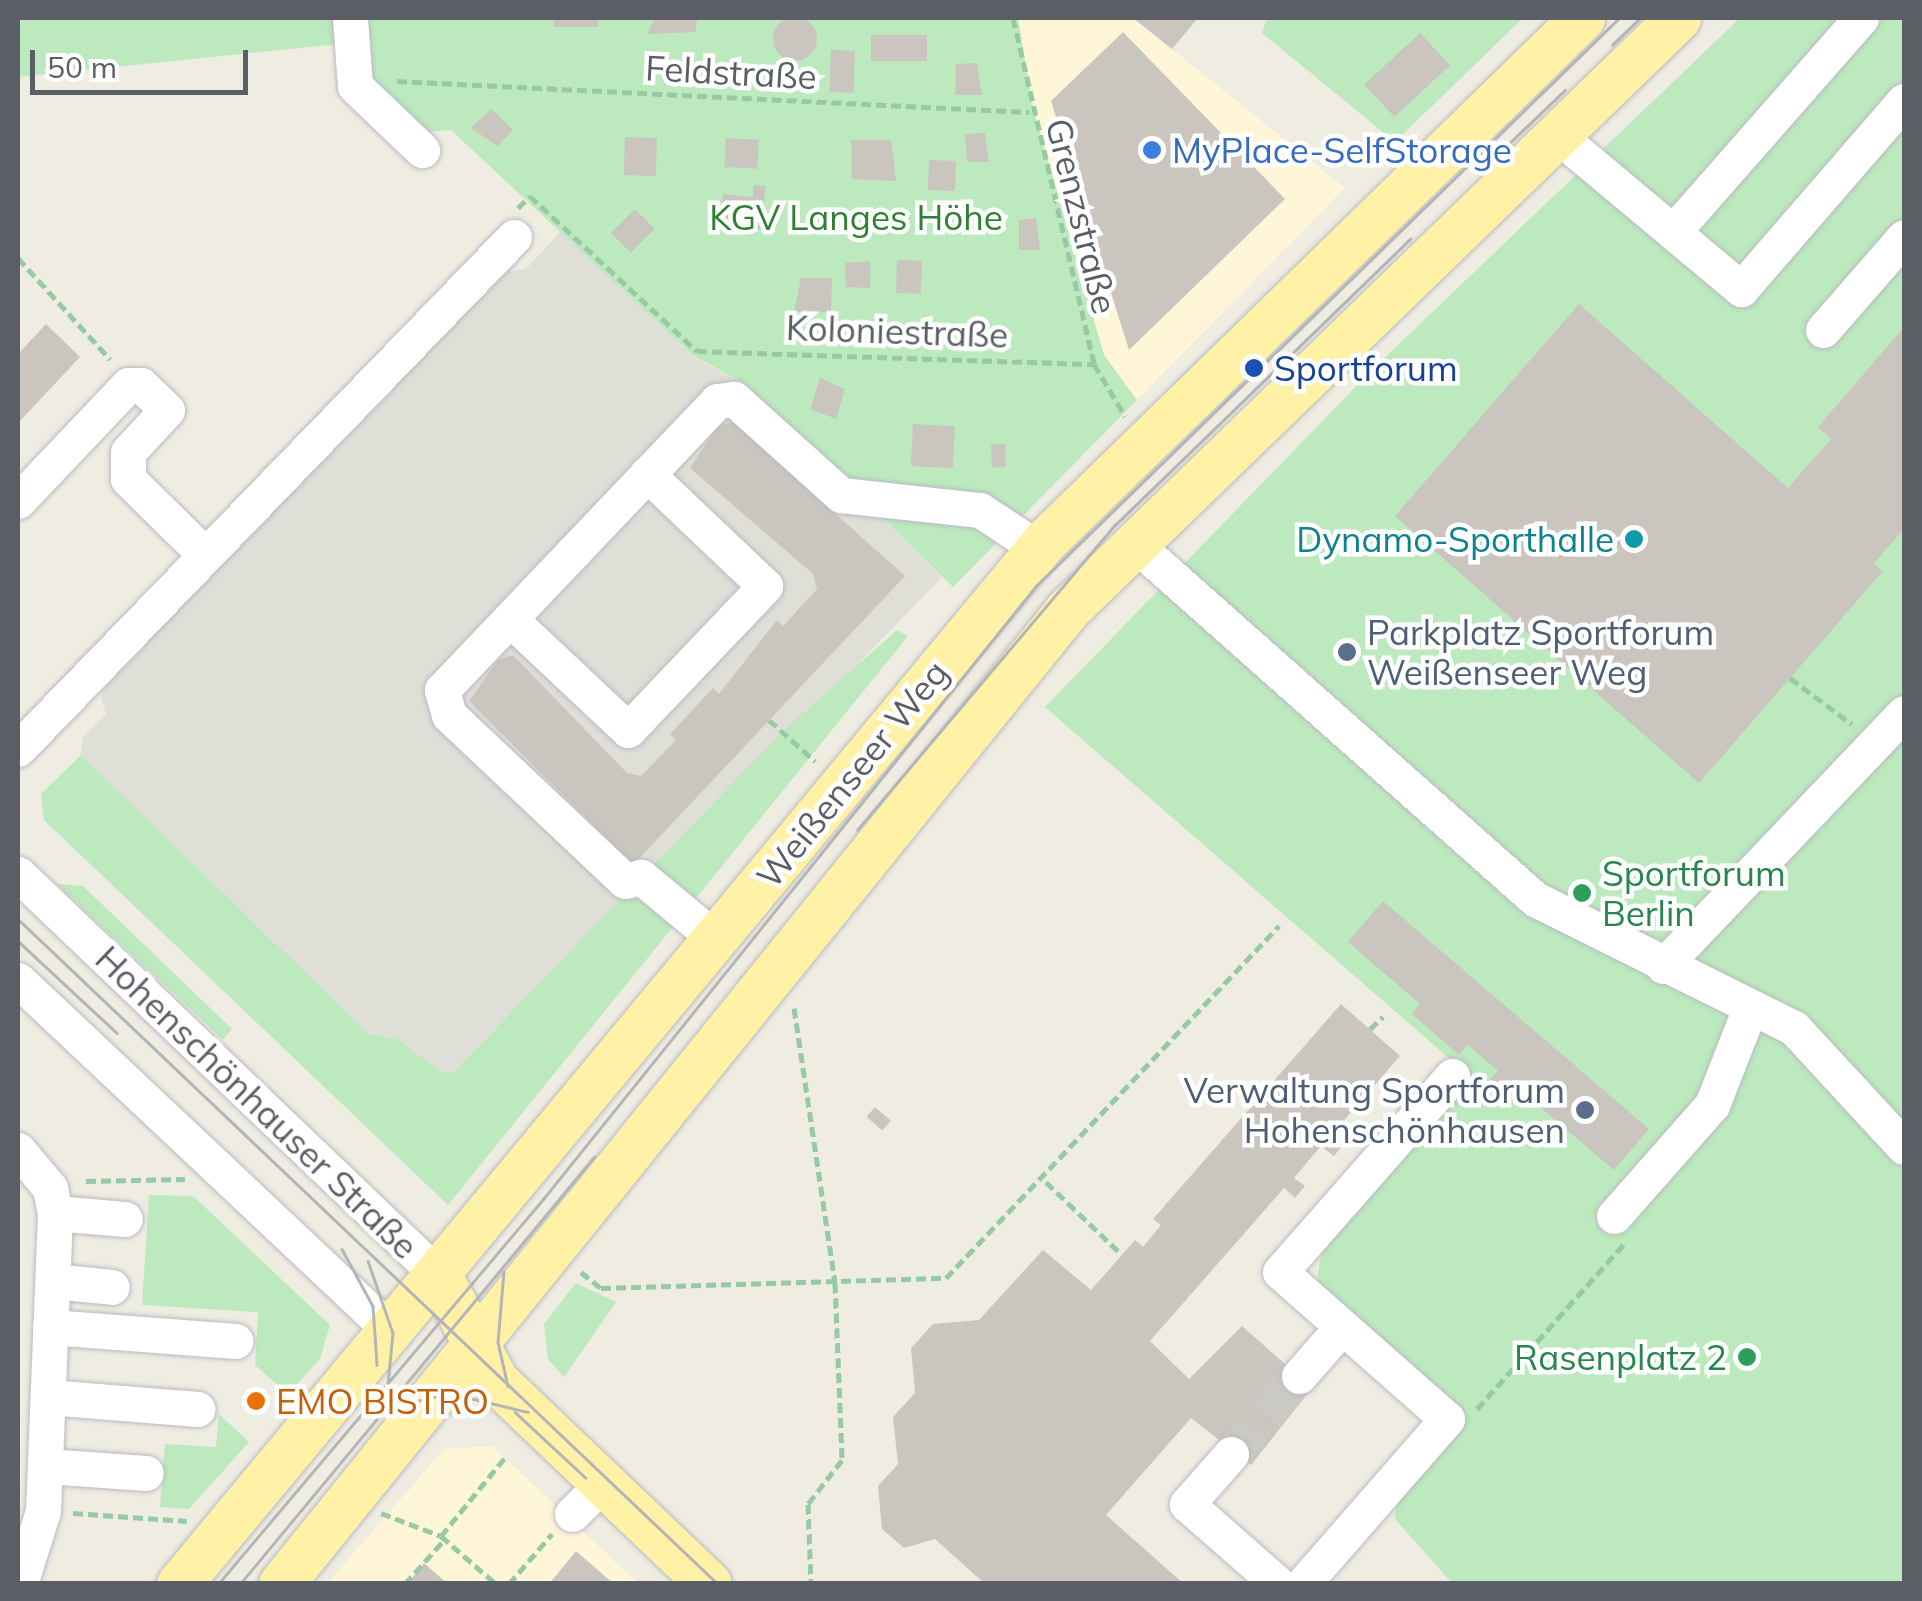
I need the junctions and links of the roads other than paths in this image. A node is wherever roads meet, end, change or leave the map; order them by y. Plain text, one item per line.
1 (350, 18) edge
2 (1582, 18) edge
3 (1678, 18) edge
4 (1862, 18) edge
5 (1494, 101) junction
6 (1904, 101) edge
7 (1549, 142) junction
8 (422, 150) dead end
9 (512, 226) road end
10 (1674, 232) junction
11 (1904, 237) edge
12 (1823, 330) dead end
13 (648, 474) junction
14 (1086, 499) junction
15 (18, 501) edge
16 (1136, 544) junction
17 (1038, 549) junction
18 (204, 554) junction
19 (510, 619) junction
20 (1904, 713) edge
21 (18, 749) edge
22 (18, 874) edge
23 (717, 940) junction
24 (1662, 966) junction
25 (18, 980) edge
26 (1750, 1008) junction
27 (1452, 1076) dead end
28 (1904, 1147) edge
29 (18, 1150) edge
30 (61, 1198) junction
31 (1614, 1216) road end
32 (124, 1219) dead end
33 (440, 1276) junction
34 (53, 1281) junction
35 (112, 1287) dead end
36 (50, 1327) junction
37 (1342, 1327) junction
38 (393, 1334) junction
39 (235, 1341) dead end
40 (479, 1365) junction
41 (1299, 1376) tunnel mouth
42 (48, 1397) junction
43 (198, 1409) dead end
44 (1231, 1454) tunnel mouth
45 (46, 1466) junction
46 (146, 1473) dead end
47 (20, 1584) edge
48 (179, 1584) edge
49 (281, 1584) edge
50 (709, 1584) edge
51 (1278, 1584) edge
52 (1303, 1584) edge

1 - 8 street
2 - 5 main road, Weißenseer Weg
3 - 7 main road, Weißenseer Weg
4 - 10 street
5 - 7 main road
5 - 14 main road, Weißenseer Weg
6 - 10 street
7 - 10 street
7 - 16 main road, Weißenseer Weg
9 - 18 street
11 - 12 street
13 - 17 street
13 - 19 street
13 - 19 street
14 - 16 main road
14 - 17 main road, Weißenseer Weg
15 - 18 street
16 - 24 street
16 - 40 main road, Weißenseer Weg
17 - 23 main road, Weißenseer Weg
18 - 21 street
19 - 23 street
20 - 24 street
22 - 33 street, Hohenschönhauser Straße
23 - 33 main road, Weißenseer Weg
24 - 26 street
25 - 38 street, Hohenschönhauser Straße
26 - 28 street
26 - 31 street
27 - 37 street
29 - 30 street
30 - 32 street
30 - 34 street
33 - 38 main road, Weißenseer Weg
33 - 40 main road, Hohenschönhauser Straße
34 - 35 street
34 - 36 street
36 - 39 street
36 - 42 street
37 - 41 street
37 - 52 street
38 - 40 main road, Hohenschönhauser Straße
38 - 48 main road, Weißenseer Weg
40 - 49 main road, Weißenseer Weg
40 - 50 main road
42 - 43 street
42 - 45 street
44 - 51 street
45 - 46 street
45 - 47 street

